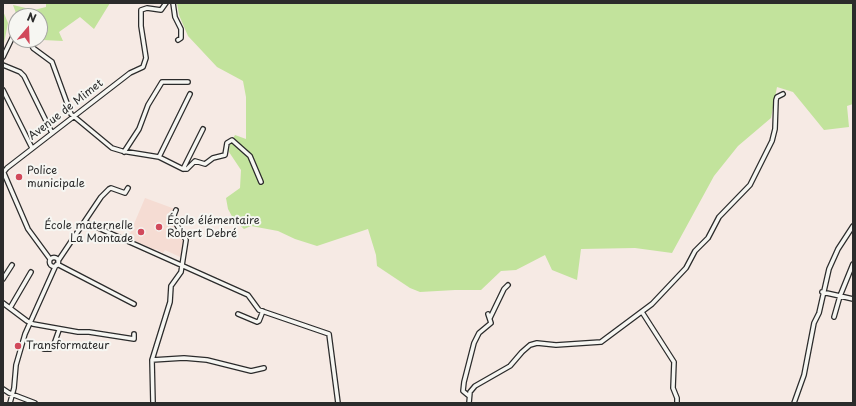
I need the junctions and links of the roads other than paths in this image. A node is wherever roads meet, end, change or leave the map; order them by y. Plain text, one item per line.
1 (166, 3) edge
2 (173, 3) edge
3 (178, 40) dead end
4 (8, 46) edge
5 (33, 48) edge
6 (3, 57) edge
7 (3, 65) edge
8 (188, 82) dead end
9 (3, 90) edge
10 (190, 94) dead end
11 (783, 94) dead end
12 (74, 116) junction
13 (202, 129) dead end
14 (52, 133) junction
15 (32, 148) junction
16 (124, 152) junction
17 (159, 157) junction
18 (183, 169) junction
19 (3, 172) edge
20 (261, 182) dead end
21 (128, 188) dead end
22 (176, 210) dead end
23 (85, 222) junction
24 (853, 226) edge
25 (50, 259) junction
26 (57, 262) junction
27 (853, 264) edge
28 (12, 265) dead end
29 (51, 265) junction
30 (181, 266) junction
31 (31, 272) dead end
32 (52, 273) junction
33 (3, 279) edge
34 (508, 285) dead end
35 (822, 292) junction
36 (840, 296) junction
37 (853, 299) edge
38 (3, 304) edge
39 (134, 304) dead end
40 (10, 308) junction
41 (263, 311) junction
42 (642, 312) junction
43 (238, 314) dead end
44 (834, 317) dead end
45 (30, 322) junction
46 (59, 330) junction
47 (134, 334) dead end
48 (44, 349) dead end
49 (152, 360) junction
50 (264, 368) dead end
51 (3, 389) edge
52 (13, 394) junction
53 (469, 396) junction
54 (10, 403) edge
55 (35, 403) edge
56 (153, 403) edge
57 (338, 403) edge
58 (469, 403) edge
59 (677, 403) edge
60 (794, 403) edge

1 - 12 street, Avenue de Mimet
2 - 3 street
4 - 6 street
5 - 12 street
7 - 14 street
8 - 16 street
9 - 15 street
10 - 17 street
11 - 42 street
12 - 14 street, Avenue de Mimet
12 - 16 street
13 - 18 street
14 - 15 street, Avenue de Mimet
15 - 19 street, Avenue de Mimet
16 - 17 street
17 - 18 street
18 - 20 street
19 - 25 street
21 - 23 street
22 - 30 street
23 - 26 street
23 - 30 street
24 - 35 street
25 - 26 street
25 - 29 street
26 - 29 street
26 - 32 street
26 - 39 street
27 - 36 street
28 - 33 street
29 - 32 street
30 - 41 street
30 - 49 street
31 - 40 street
32 - 45 street
34 - 53 street
35 - 36 street
35 - 60 street
36 - 37 street
36 - 44 street
38 - 40 street
40 - 45 street
41 - 43 street
41 - 57 street
42 - 53 street
42 - 59 street
45 - 46 street
45 - 52 street
46 - 47 street
46 - 48 street
49 - 50 street
49 - 56 street
51 - 52 street
52 - 54 street
52 - 55 street
53 - 58 street

